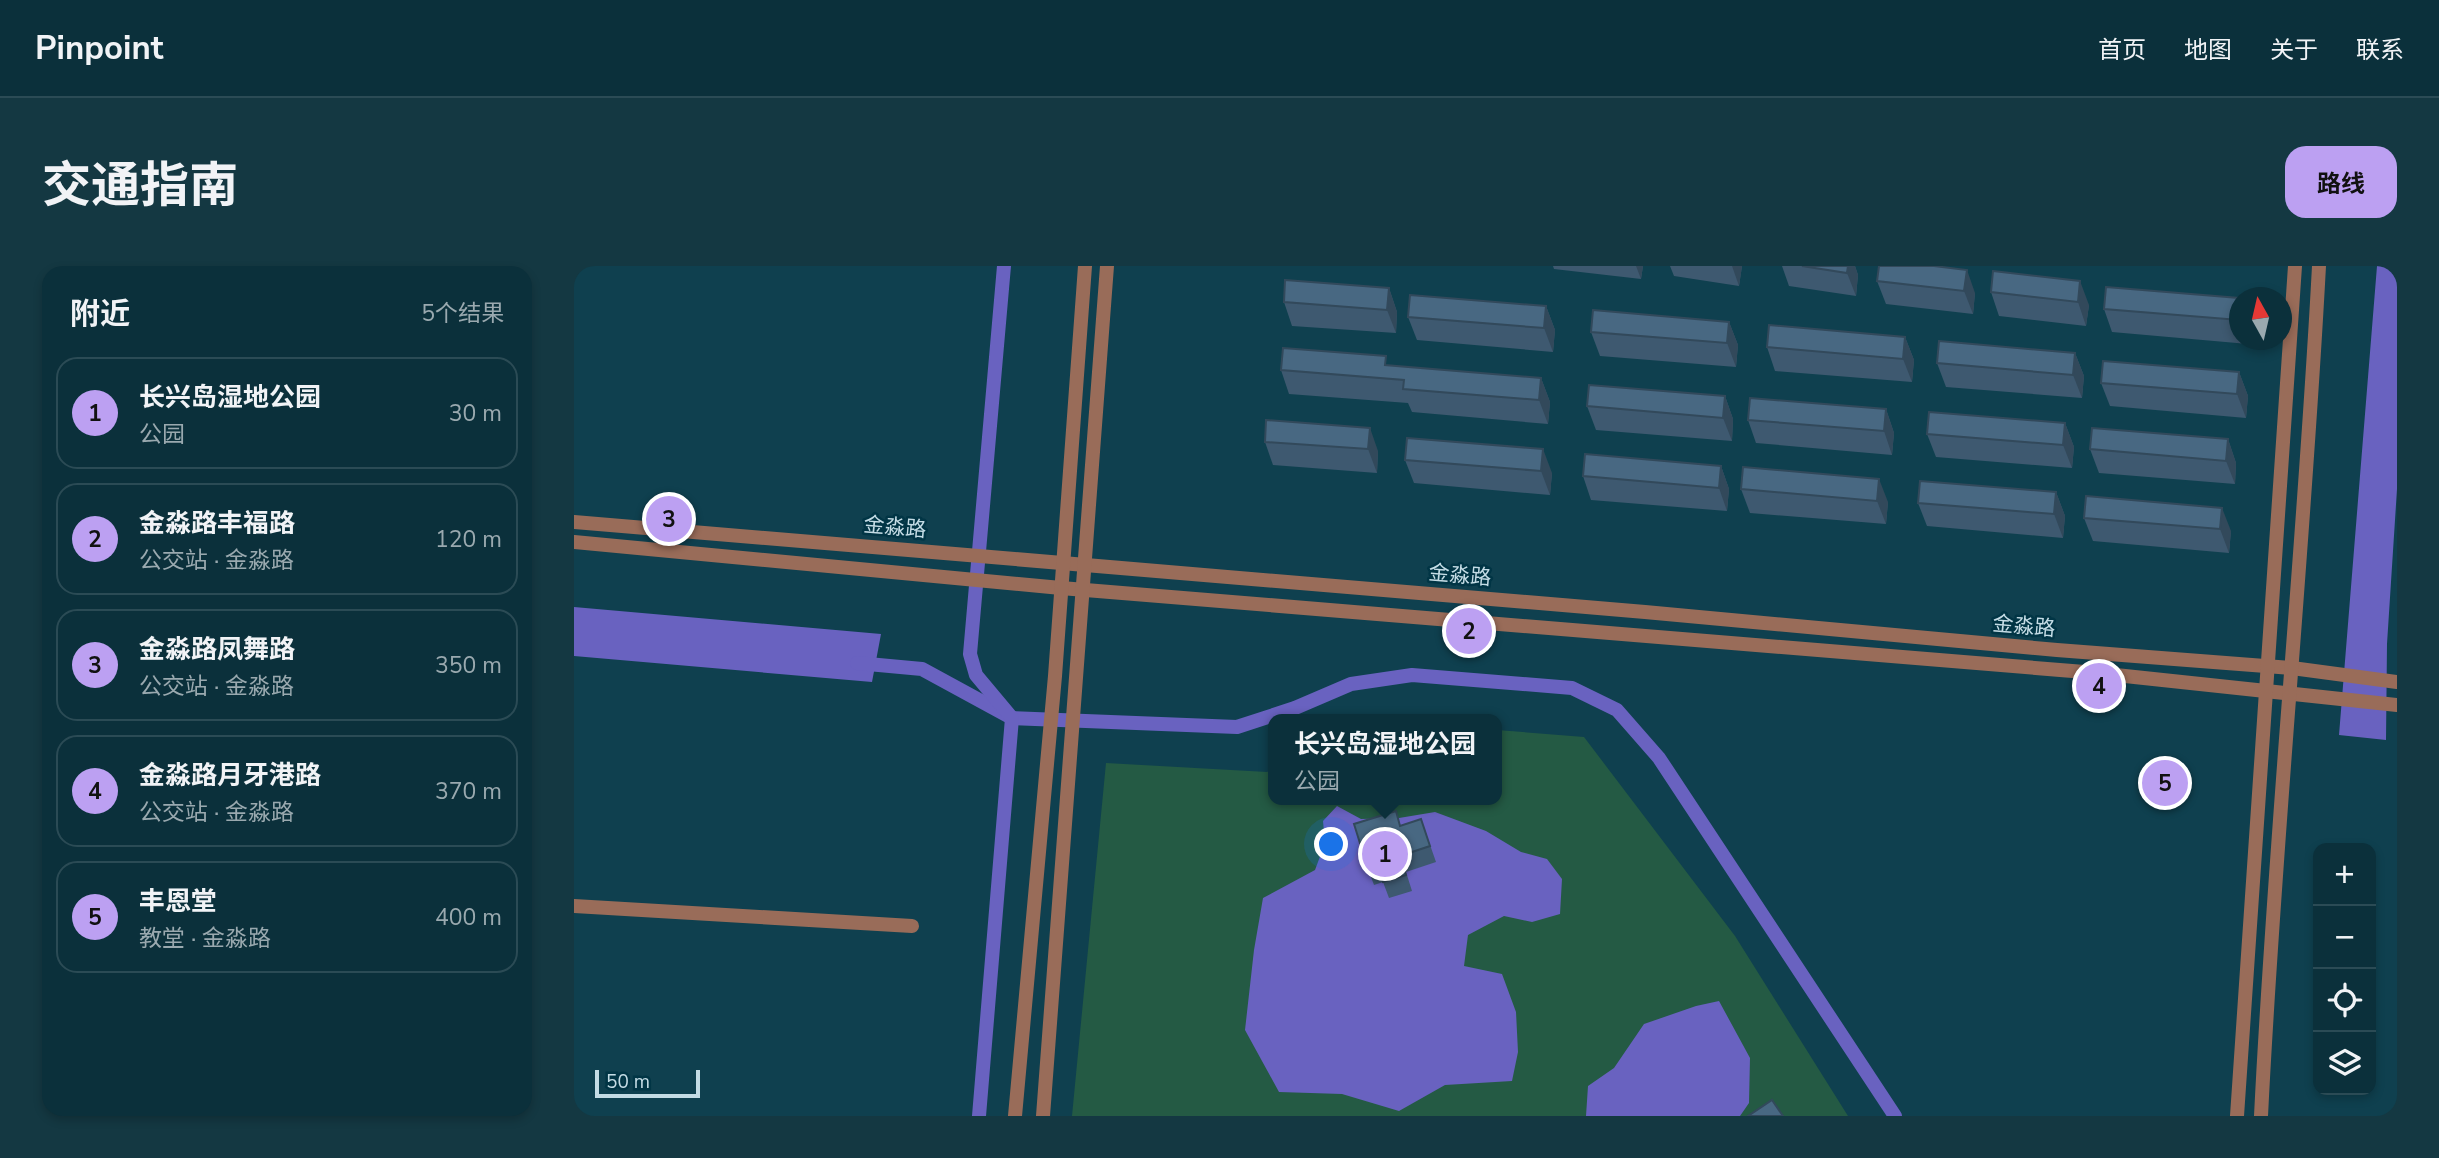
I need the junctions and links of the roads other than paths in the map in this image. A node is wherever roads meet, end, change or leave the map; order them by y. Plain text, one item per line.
1 (1085, 266) edge
2 (1107, 266) edge
3 (2295, 266) edge
4 (2319, 266) edge
5 (574, 522) edge
6 (574, 542) edge
7 (1063, 562) junction
8 (1085, 564) junction
9 (1061, 588) junction
10 (1083, 588) junction
11 (2267, 666) junction
12 (2292, 668) junction
13 (2396, 682) edge
14 (2266, 690) junction
15 (2291, 693) junction
16 (2395, 705) edge
17 (574, 906) edge
18 (912, 926) dead end
19 (1015, 1116) edge
20 (1042, 1116) edge
21 (2237, 1116) edge
22 (2261, 1116) edge

1 - 7 street
2 - 8 street
3 - 11 street
4 - 12 street
5 - 7 street, 金淼路
6 - 9 street, 金淼路
7 - 8 street, 金淼路
7 - 9 street
8 - 10 street
8 - 11 street, 金淼路
9 - 10 street, 金淼路
9 - 19 street
10 - 14 street, 金淼路
10 - 20 street
11 - 12 street, 金淼路
11 - 14 street
12 - 13 street, 金淼路
12 - 15 street
14 - 15 street, 金淼路
14 - 21 street
15 - 16 street, 金淼路
15 - 22 street
17 - 18 street

